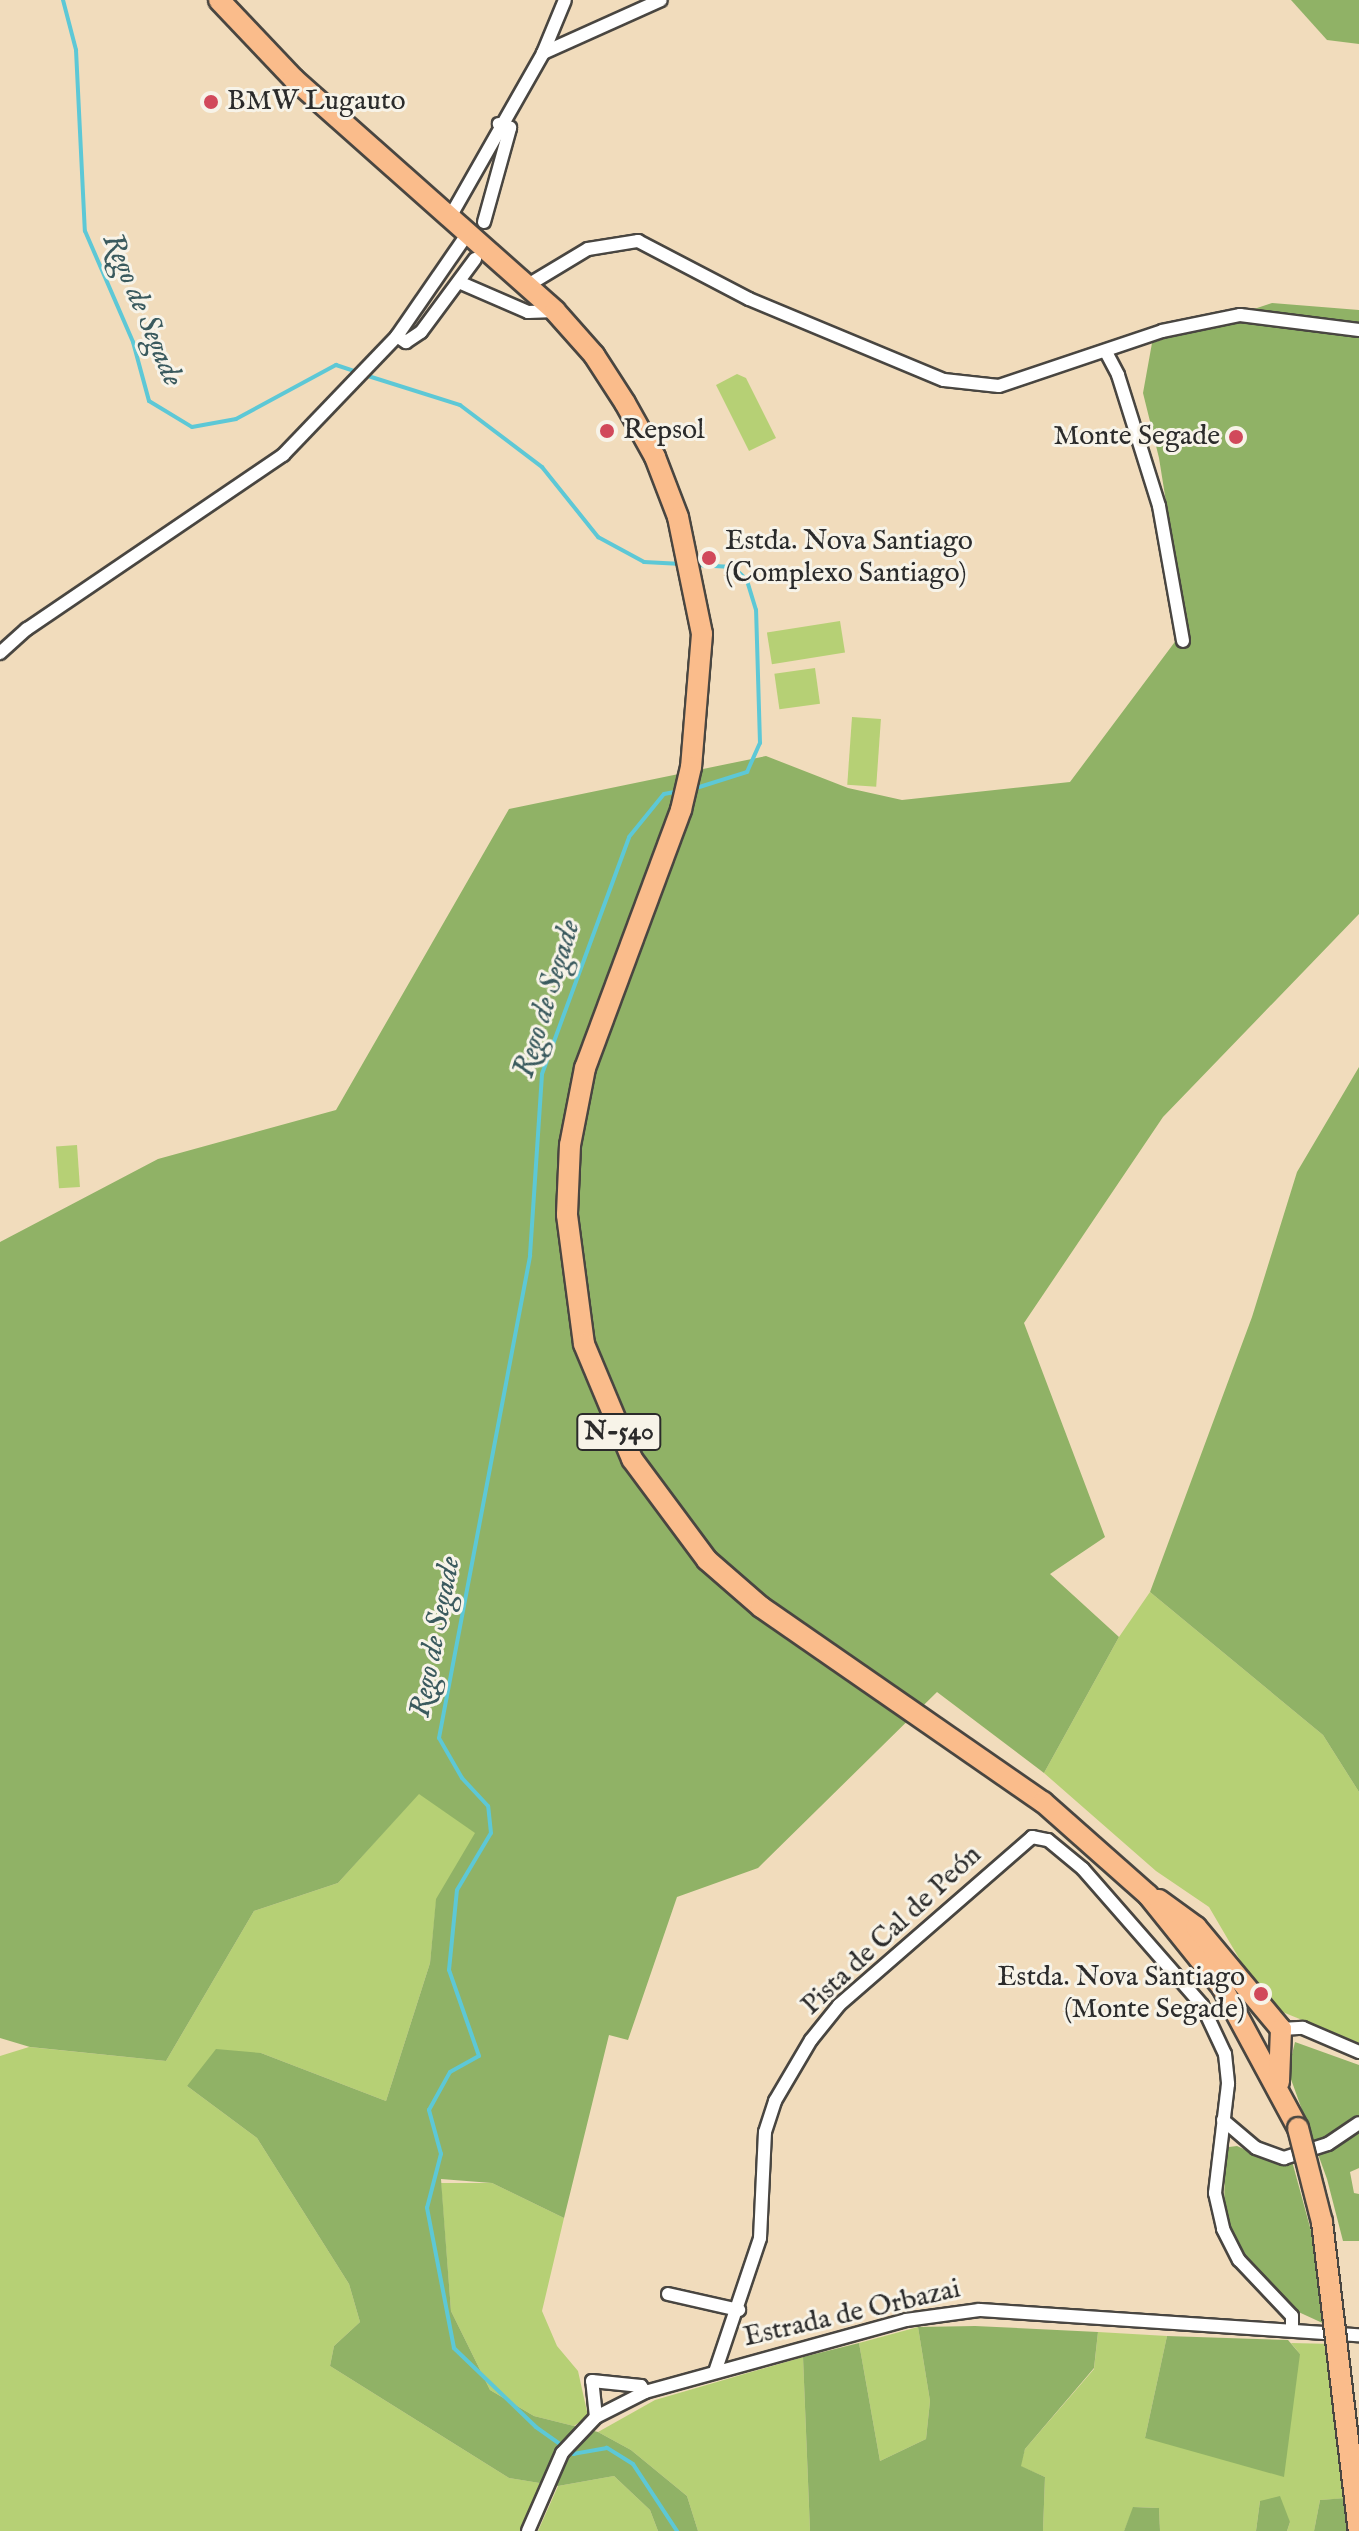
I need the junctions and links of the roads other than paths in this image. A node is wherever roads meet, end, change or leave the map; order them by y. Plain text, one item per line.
1 (219, 0) edge
2 (565, 0) edge
3 (661, 0) edge
4 (543, 53) junction
5 (499, 124) junction
6 (450, 217) junction
7 (476, 228) junction
8 (475, 259) dead end
9 (461, 283) junction
10 (528, 285) junction
11 (555, 311) junction
12 (1359, 330) edge
13 (397, 336) junction
14 (1106, 352) junction
15 (1183, 641) dead end
16 (0, 653) edge
17 (1102, 1852) junction
18 (1083, 1869) junction
19 (1148, 1895) junction
20 (1222, 1987) junction
21 (1202, 2005) junction
22 (1281, 2029) junction
23 (1359, 2052) edge
24 (1280, 2088) junction
25 (1223, 2120) junction
26 (1359, 2123) edge
27 (668, 2294) dead end
28 (739, 2310) junction
29 (1292, 2329) junction
30 (1359, 2335) edge
31 (715, 2372) junction
32 (645, 2392) junction
33 (596, 2417) junction
34 (528, 2531) edge
35 (1359, 2531) edge

1 - 6 highway, N-540
2 - 4 street
3 - 4 street
4 - 5 street
5 - 6 street
5 - 7 street
6 - 7 highway, N-540
7 - 10 highway, N-540
7 - 13 street
8 - 9 street
9 - 11 street
9 - 13 street
10 - 11 highway, N-540
10 - 14 street
11 - 17 highway, N-540
12 - 14 street
13 - 16 street
14 - 15 street
17 - 18 street
17 - 19 highway, N-540
18 - 21 street
18 - 28 street, Pista de Cal de Peón
19 - 20 highway, N-540
19 - 22 highway
20 - 21 street
20 - 24 highway, N-540
21 - 25 street
22 - 23 street
22 - 24 highway
24 - 35 highway, N-540, bridge
25 - 26 street
25 - 29 street
27 - 28 street
28 - 31 street, Pista de Cal de Peón
29 - 30 street, Estrada de Orbazai
29 - 31 street, Estrada de Orbazai
31 - 32 street, Estrada de Orbazai
32 - 33 street, Estrada de Orbazai
32 - 33 street
33 - 34 street, Estrada de Orbazai

